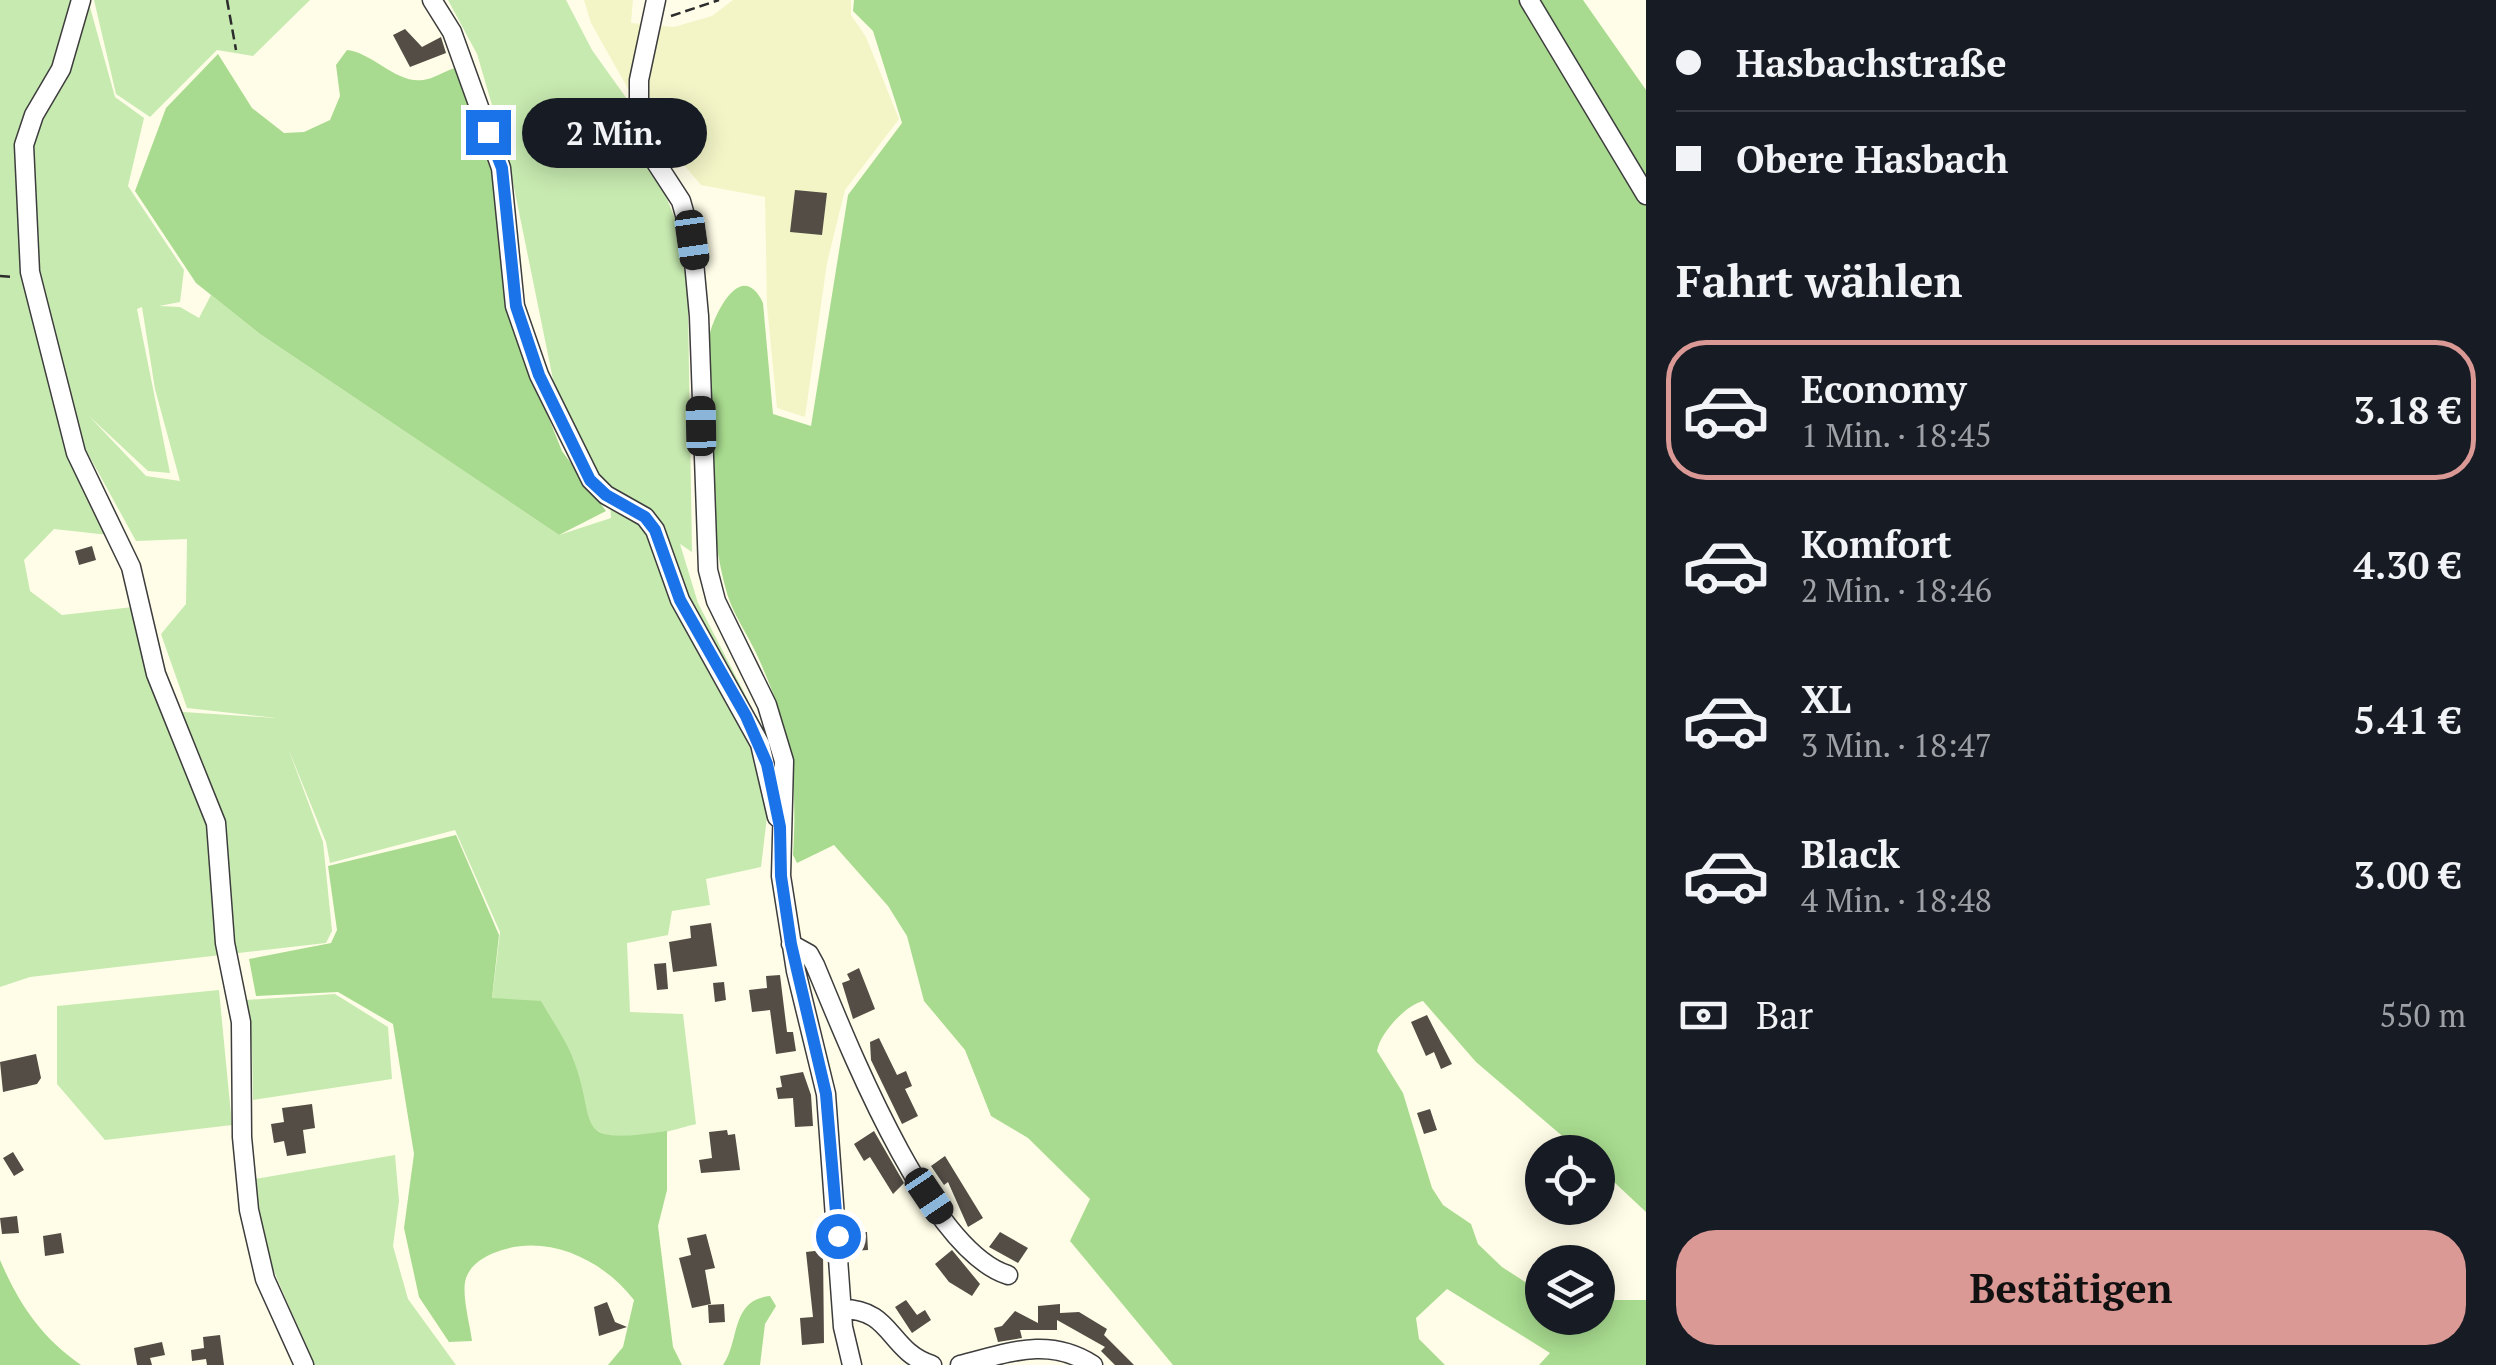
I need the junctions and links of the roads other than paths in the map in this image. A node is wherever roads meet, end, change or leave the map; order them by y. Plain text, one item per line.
1 (81, 0) edge
2 (432, 0) edge
3 (1529, 0) edge
4 (655, 9) edge
5 (1646, 195) edge
6 (780, 827) junction
7 (791, 944) junction
8 (1008, 1276) dead end
9 (842, 1308) junction
10 (304, 1365) edge
11 (852, 1365) edge
12 (932, 1365) edge
13 (960, 1365) edge
14 (1093, 1365) edge

1 - 10 street
2 - 6 street
3 - 5 street
4 - 6 street
6 - 7 street
7 - 8 street
7 - 9 street
9 - 11 street
9 - 12 street
13 - 14 street

